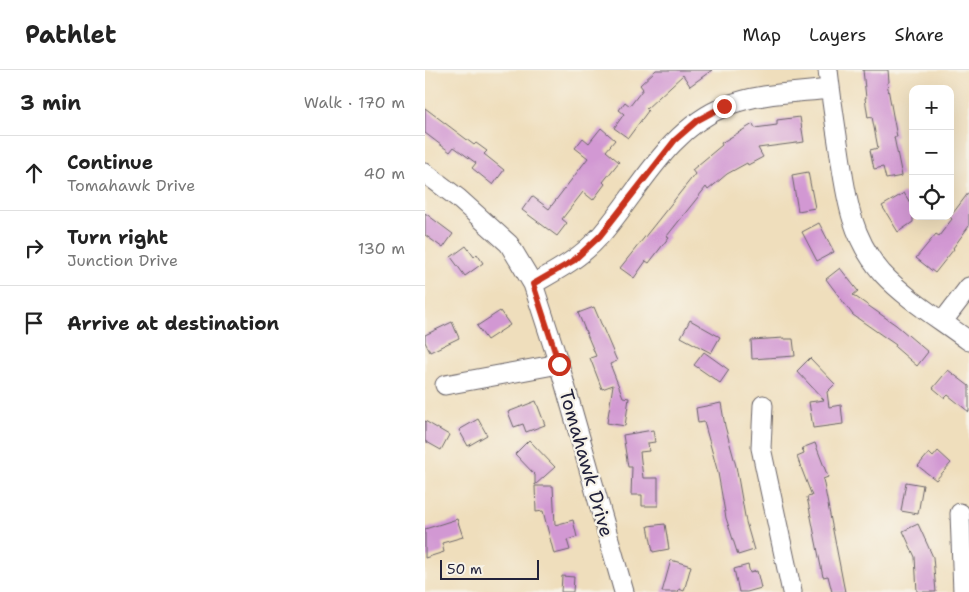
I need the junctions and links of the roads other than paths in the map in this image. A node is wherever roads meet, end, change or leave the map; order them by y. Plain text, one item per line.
1 (829, 70) edge
2 (830, 89) junction
3 (425, 173) edge
4 (533, 284) junction
5 (969, 287) edge
6 (943, 321) junction
7 (969, 341) edge
8 (559, 364) junction
9 (445, 385) dead end
10 (763, 405) dead end
11 (960, 513) dead end
12 (624, 592) edge
13 (792, 592) edge
14 (963, 592) edge

1 - 2 street
2 - 4 street
2 - 6 street
3 - 4 street, Tomahawk Drive
4 - 8 street, Tomahawk Drive
5 - 6 street
6 - 7 street
8 - 9 street
8 - 12 street, Tomahawk Drive
10 - 13 street
11 - 14 street

